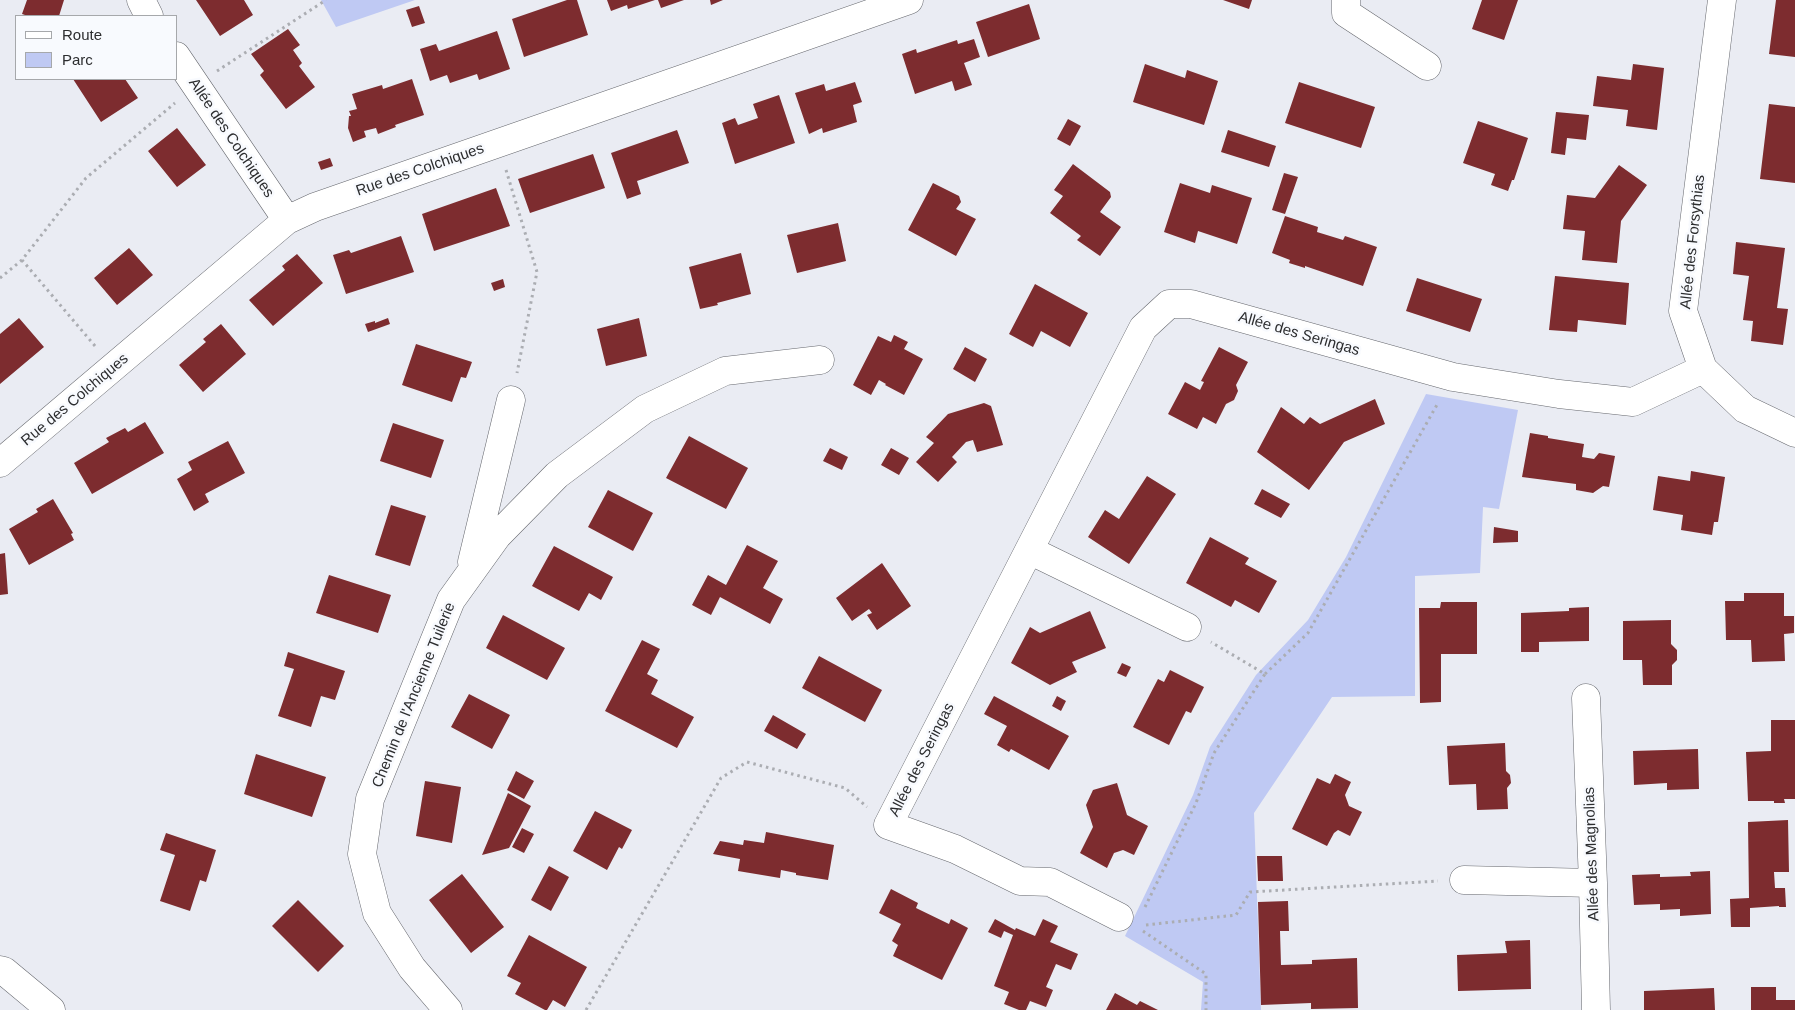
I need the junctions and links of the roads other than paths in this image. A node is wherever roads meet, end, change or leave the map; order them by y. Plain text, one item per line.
1 (141, 0) edge
2 (909, 0) edge
3 (1346, 0) edge
4 (1722, 0) edge
5 (148, 15) edge
6 (178, 59) edge
7 (1426, 66) dead end
8 (287, 220) junction
9 (820, 360) dead end
10 (1704, 369) junction
11 (511, 400) road end
12 (1795, 433) edge
13 (0, 463) edge
14 (1029, 550) junction
15 (469, 575) junction
16 (1187, 627) road end
17 (1586, 698) dead end
18 (1464, 880) road end
19 (1593, 883) junction
20 (1120, 917) dead end
21 (0, 970) edge
22 (51, 1010) edge
23 (448, 1010) edge
24 (1596, 1010) edge

1 - 5 street
2 - 8 street, Rue des Colchiques
3 - 7 street
4 - 10 street, Allée des Forsythias
6 - 8 street, Allée des Colchiques
8 - 13 street, Rue des Colchiques
9 - 15 street, Chemin de l'Ancienne Tuilerie
10 - 12 street, Allée des Forsythias
10 - 14 street, Allée des Seringas
11 - 15 street
14 - 16 street
14 - 20 street, Allée des Seringas
15 - 23 street, Chemin de l'Ancienne Tuilerie
17 - 19 street, Allée des Magnolias
18 - 19 street
19 - 24 street, Allée des Magnolias
21 - 22 street

